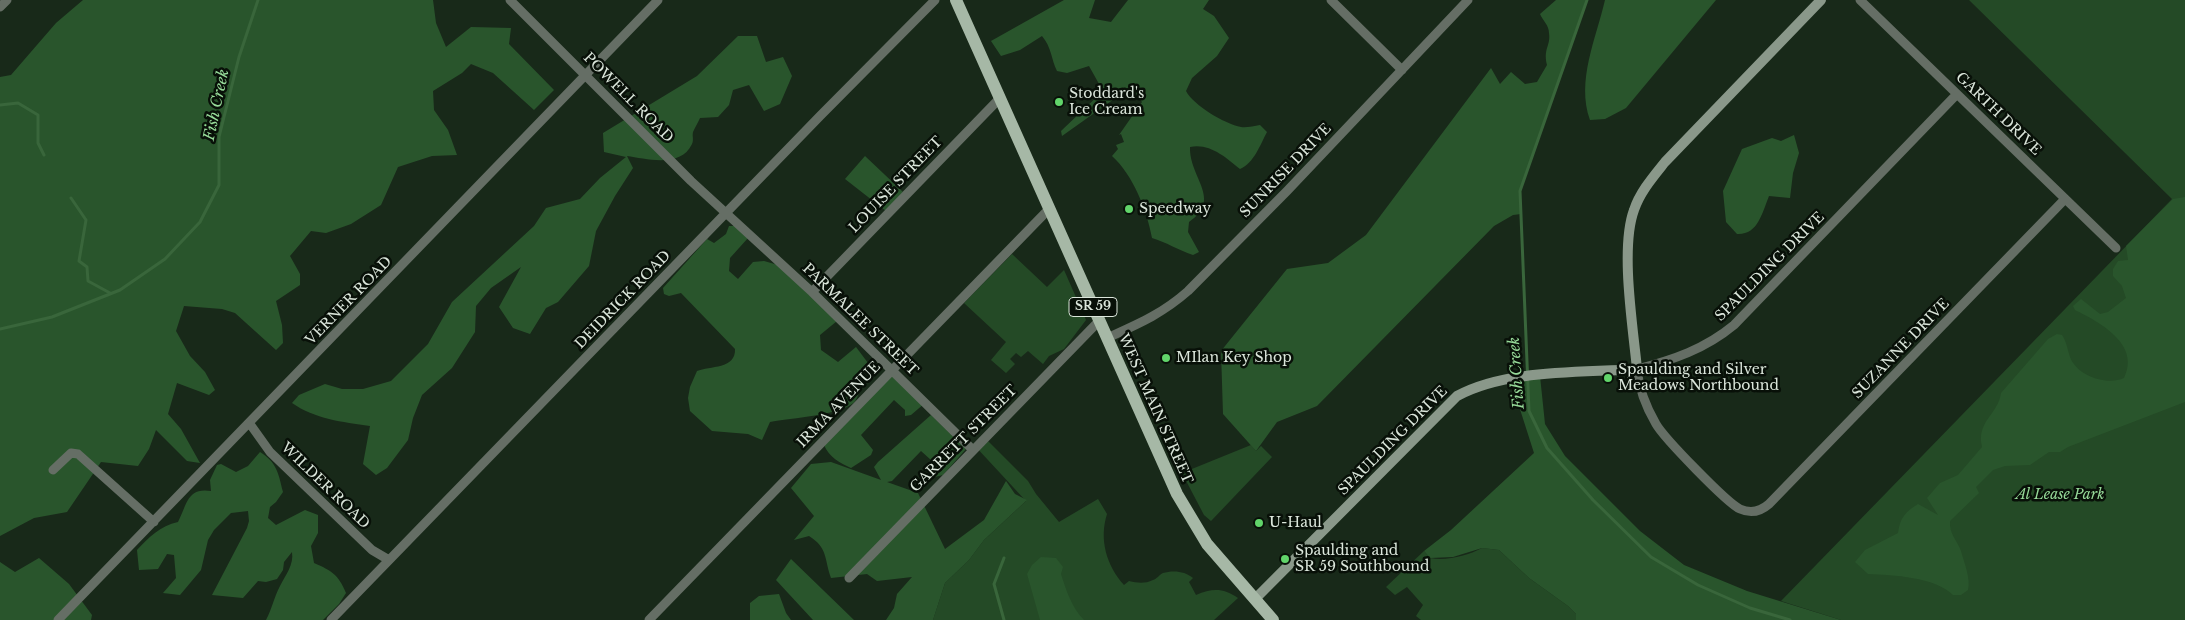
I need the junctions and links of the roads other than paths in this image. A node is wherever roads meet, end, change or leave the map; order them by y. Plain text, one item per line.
1 (7, 0) edge
2 (510, 0) edge
3 (658, 0) edge
4 (935, 0) edge
5 (956, 0) edge
6 (1331, 0) edge
7 (1468, 0) edge
8 (1821, 0) edge
9 (1860, 0) edge
10 (0, 7) edge
11 (1402, 70) junction
12 (586, 75) junction
13 (1957, 94) junction
14 (1000, 98) junction
15 (2065, 199) junction
16 (1049, 209) junction
17 (727, 213) junction
18 (2116, 248) dead end
19 (812, 292) junction
20 (1099, 321) junction
21 (1107, 338) junction
22 (1637, 369) junction
23 (892, 371) junction
24 (250, 424) junction
25 (972, 449) junction
26 (53, 470) dead end
27 (154, 522) junction
28 (389, 560) junction
29 (849, 578) dead end
30 (1255, 599) junction
31 (58, 620) edge
32 (331, 620) edge
33 (649, 620) edge
34 (1273, 620) edge

1 - 10 street
2 - 12 street, POWELL ROAD
3 - 12 street, VERNER ROAD
4 - 17 street, DEIDRICK ROAD
5 - 14 main road, WEST MAIN STREET / SR 59
6 - 11 street
7 - 11 street, SUNRISE DRIVE
8 - 22 street
9 - 13 street, GARTH DRIVE
11 - 21 street, SUNRISE DRIVE
12 - 17 street, POWELL ROAD
12 - 24 street, VERNER ROAD
13 - 15 street, GARTH DRIVE
13 - 22 street, SPAULDING DRIVE
14 - 16 main road, WEST MAIN STREET / SR 59
14 - 19 street, LOUISE STREET
15 - 18 street, GARTH DRIVE
15 - 22 street, SUZANNE DRIVE
16 - 20 main road, WEST MAIN STREET / SR 59
16 - 23 street, IRMA AVENUE
17 - 19 street, PARMALEE STREET
17 - 28 street, DEIDRICK ROAD
19 - 23 street, PARMALEE STREET
20 - 21 main road, WEST MAIN STREET / SR 59
20 - 25 street, GARRETT STREET
21 - 30 main road, WEST MAIN STREET / SR 59
22 - 30 street, SPAULDING DRIVE
23 - 25 street, PARMALEE STREET
23 - 33 street, IRMA AVENUE
24 - 27 street, VERNER ROAD
24 - 28 street, WILDER ROAD
25 - 29 street, GARRETT STREET
26 - 27 street
27 - 31 street, VERNER ROAD
28 - 32 street, DEIDRICK ROAD
30 - 34 main road, WEST MAIN STREET / SR 59

